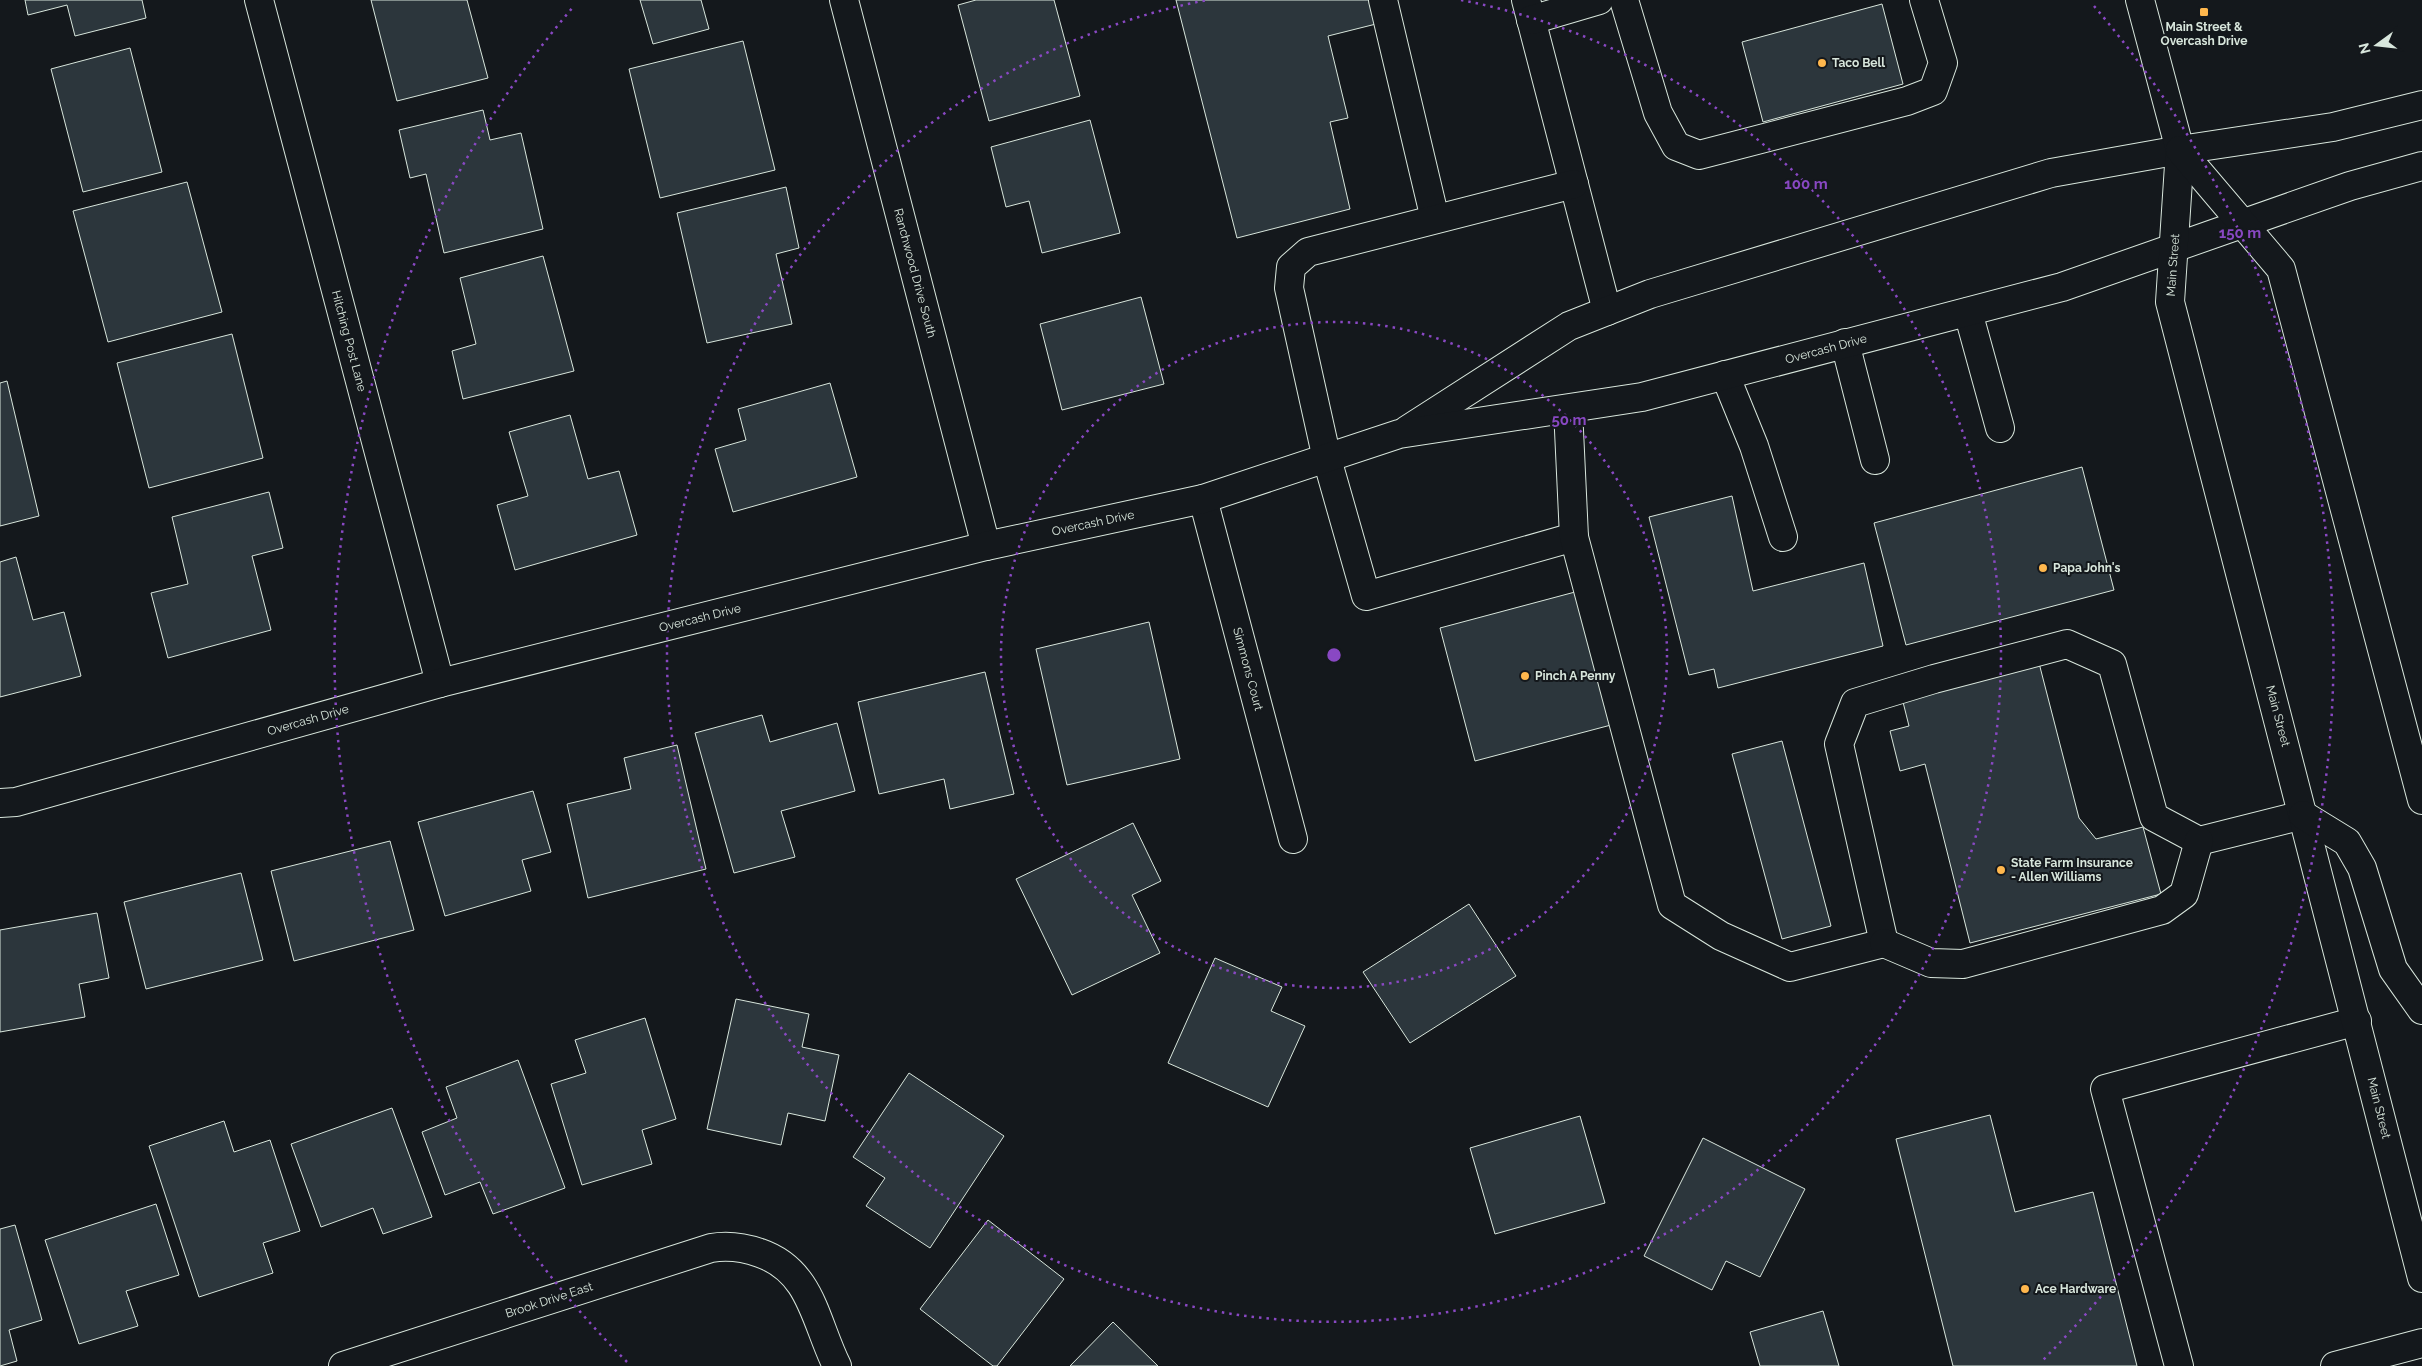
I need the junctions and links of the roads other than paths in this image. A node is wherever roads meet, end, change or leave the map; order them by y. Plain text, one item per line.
1 (259, 0) edge
2 (844, 0) edge
3 (1383, 0) edge
4 (1599, 0) edge
5 (1624, 0) edge
6 (1924, 0) edge
7 (2140, 0) edge
8 (1528, 10) edge
9 (2422, 105) edge
10 (2180, 150) junction
11 (2422, 166) edge
12 (1574, 184) junction
13 (1435, 218) junction
14 (2243, 224) junction
15 (2174, 249) junction
16 (1607, 311) junction
17 (1968, 312) junction
18 (1846, 343) junction
19 (1725, 375) junction
20 (1568, 409) junction
21 (2000, 428) dead end
22 (1399, 434) junction
23 (1327, 459) junction
24 (1875, 460) dead end
25 (1203, 499) junction
26 (1574, 537) junction
27 (1783, 537) dead end
28 (986, 546) junction
29 (440, 683) junction
30 (2422, 800) edge
31 (0, 803) edge
32 (2303, 815) junction
33 (1293, 839) dead end
34 (2199, 841) junction
35 (1884, 943) junction
36 (2422, 1010) edge
37 (2357, 1020) junction
38 (2422, 1278) edge
39 (2422, 1343) edge
40 (343, 1366) edge
41 (837, 1366) edge
42 (2179, 1366) edge
43 (2335, 1366) edge

1 - 29 street, Hitching Post Lane
2 - 28 street, Ranchwood Drive South
3 - 13 street
4 - 8 street
5 - 6 street
7 - 10 street, Main Street
8 - 12 street
9 - 10 street, Overcash Drive
10 - 14 street, Main Street
10 - 15 street, Main Street
10 - 16 street, Overcash Drive
11 - 14 street, Overcash Drive
12 - 13 street
12 - 16 street
13 - 23 street
14 - 15 street, Overcash Drive
14 - 30 street, Main Street
15 - 17 street, Overcash Drive
15 - 32 street, Main Street
16 - 22 street, Overcash Drive
17 - 18 street, Overcash Drive
17 - 21 street
18 - 19 street, Overcash Drive
18 - 24 street
19 - 20 street, Overcash Drive
19 - 27 street
20 - 22 street, Overcash Drive
20 - 26 street
22 - 23 street, Overcash Drive
23 - 25 street, Overcash Drive
23 - 26 street
25 - 28 street, Overcash Drive
25 - 33 street, Simmons Court
26 - 35 street
28 - 29 street, Overcash Drive
29 - 31 street, Overcash Drive
32 - 34 street
32 - 36 street
32 - 37 street, Main Street
34 - 35 street
34 - 35 street
37 - 38 street, Main Street
37 - 42 street
39 - 43 street
40 - 41 street, Brook Drive East

